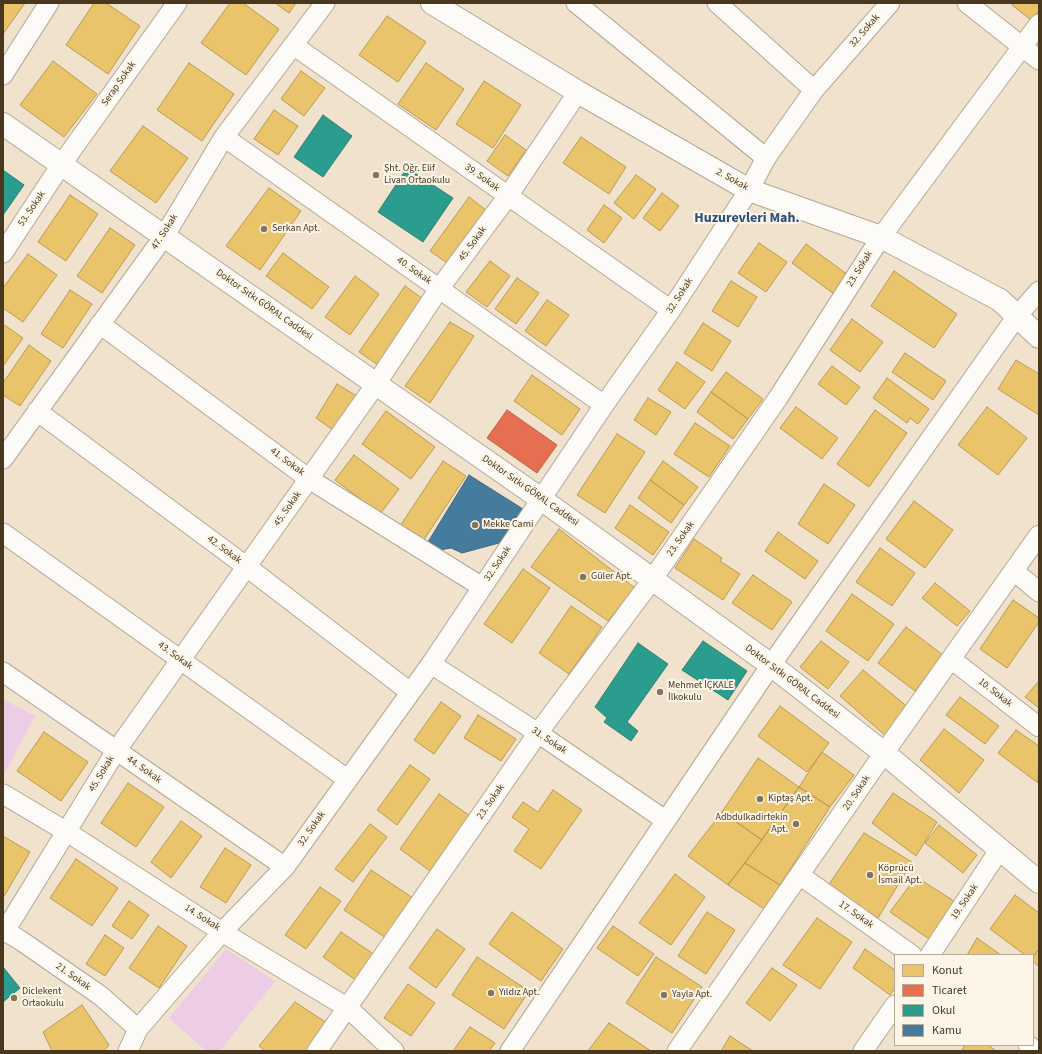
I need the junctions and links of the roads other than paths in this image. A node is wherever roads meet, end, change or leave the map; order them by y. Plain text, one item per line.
1 (48, 3) edge
2 (177, 3) edge
3 (325, 3) edge
4 (432, 3) edge
5 (576, 3) edge
6 (717, 3) edge
7 (890, 3) edge
8 (967, 3) edge
9 (1039, 24) edge
10 (293, 45) junction
11 (1022, 47) junction
12 (1039, 60) edge
13 (3, 75) edge
14 (814, 90) junction
15 (578, 92) junction
16 (3, 124) edge
17 (224, 137) junction
18 (766, 158) junction
19 (61, 165) junction
20 (749, 190) junction
21 (508, 196) junction
22 (164, 235) junction
23 (881, 237) junction
24 (3, 253) edge
25 (439, 289) junction
26 (1039, 291) edge
27 (671, 310) junction
28 (1017, 316) junction
29 (100, 324) junction
30 (1039, 338) edge
31 (376, 384) junction
32 (604, 405) junction
33 (37, 411) junction
34 (3, 459) edge
35 (309, 479) junction
36 (541, 499) junction
37 (3, 533) edge
38 (1039, 535) edge
39 (247, 567) junction
40 (1014, 571) junction
41 (652, 580) junction
42 (482, 587) junction
43 (1039, 592) edge
44 (951, 659) junction
45 (180, 660) junction
46 (431, 664) junction
47 (771, 665) junction
48 (3, 672) edge
49 (410, 692) junction
50 (1039, 728) edge
51 (538, 733) junction
52 (116, 751) junction
53 (884, 753) junction
54 (347, 779) junction
55 (3, 794) edge
56 (665, 820) junction
57 (67, 832) junction
58 (1000, 849) junction
59 (285, 867) junction
60 (801, 876) junction
61 (1039, 882) edge
62 (4, 931) edge
63 (222, 932) junction
64 (911, 954) edge
65 (931, 954) edge
66 (894, 1006) edge
67 (348, 1008) junction
68 (138, 1029) junction
69 (128, 1051) edge
70 (317, 1051) edge
71 (394, 1051) edge
72 (510, 1051) edge
73 (677, 1051) edge
74 (863, 1051) edge

1 - 13 street
2 - 19 street, Serap Sokak
3 - 10 street, 47. Sokak
4 - 15 street, 2. Sokak
5 - 18 street
6 - 14 street
7 - 14 street, 32. Sokak
8 - 11 street
9 - 11 street, 23. Sokak
10 - 17 street, 47. Sokak
10 - 21 street, 39. Sokak
11 - 12 street
11 - 23 street, 23. Sokak
14 - 18 street, 32. Sokak
15 - 20 street, 2. Sokak
15 - 21 street, 45. Sokak
16 - 19 street, Doktor Sıtkı GÖRAL Caddesi
17 - 22 street, 47. Sokak
17 - 25 street, 40. Sokak
18 - 20 street, 32. Sokak
19 - 22 street, Doktor Sıtkı GÖRAL Caddesi
19 - 24 street, 53. Sokak
20 - 23 street, 2. Sokak
20 - 27 street, 32. Sokak
21 - 25 street, 45. Sokak
21 - 27 street, 39. Sokak
22 - 29 street, 47. Sokak
22 - 31 street, Doktor Sıtkı GÖRAL Caddesi
23 - 28 street, 2. Sokak
23 - 41 street, 23. Sokak
25 - 31 street, 45. Sokak
25 - 32 street, 40. Sokak
26 - 28 street
27 - 32 street, 32. Sokak
28 - 30 street, 2. Sokak
28 - 47 street
29 - 33 street, 47. Sokak
29 - 35 street, 41. Sokak
31 - 35 street, 45. Sokak
31 - 36 street, Doktor Sıtkı GÖRAL Caddesi
32 - 36 street, 32. Sokak
33 - 34 street, 47. Sokak
33 - 39 street, 42. Sokak
35 - 39 street, 45. Sokak
35 - 42 street, 41. Sokak
36 - 41 street, Doktor Sıtkı GÖRAL Caddesi
36 - 42 street, 32. Sokak
37 - 45 street, 43. Sokak
38 - 40 street, 20. Sokak
39 - 45 street, 45. Sokak
39 - 49 street, 42. Sokak
40 - 43 street
40 - 44 street, 20. Sokak
41 - 47 street, Doktor Sıtkı GÖRAL Caddesi
41 - 51 street, 23. Sokak
42 - 46 street, 32. Sokak
44 - 50 street, 10. Sokak
44 - 53 street, 20. Sokak
45 - 52 street, 45. Sokak
45 - 54 street, 43. Sokak
46 - 49 street, 32. Sokak
46 - 51 street, 31. Sokak
47 - 53 street, Doktor Sıtkı GÖRAL Caddesi
47 - 56 street
48 - 52 street, 44. Sokak
49 - 54 street, 32. Sokak
51 - 56 street, 31. Sokak
51 - 67 street, 23. Sokak
52 - 57 street, 45. Sokak
52 - 59 street, 44. Sokak
53 - 58 street, Doktor Sıtkı GÖRAL Caddesi
53 - 60 street, 20. Sokak
54 - 59 street, 32. Sokak
55 - 57 street, 14. Sokak
56 - 72 street
57 - 62 street, 45. Sokak
57 - 63 street, 14. Sokak
58 - 61 street, Doktor Sıtkı GÖRAL Caddesi
58 - 65 street, 19. Sokak
59 - 63 street, 32. Sokak
60 - 64 street, 17. Sokak
60 - 73 street, 20. Sokak
62 - 68 street, 21. Sokak
63 - 67 street, 14. Sokak
63 - 68 street, 32. Sokak
66 - 74 street
67 - 70 street, 23. Sokak
67 - 71 street, 14. Sokak
68 - 69 street, 32. Sokak

